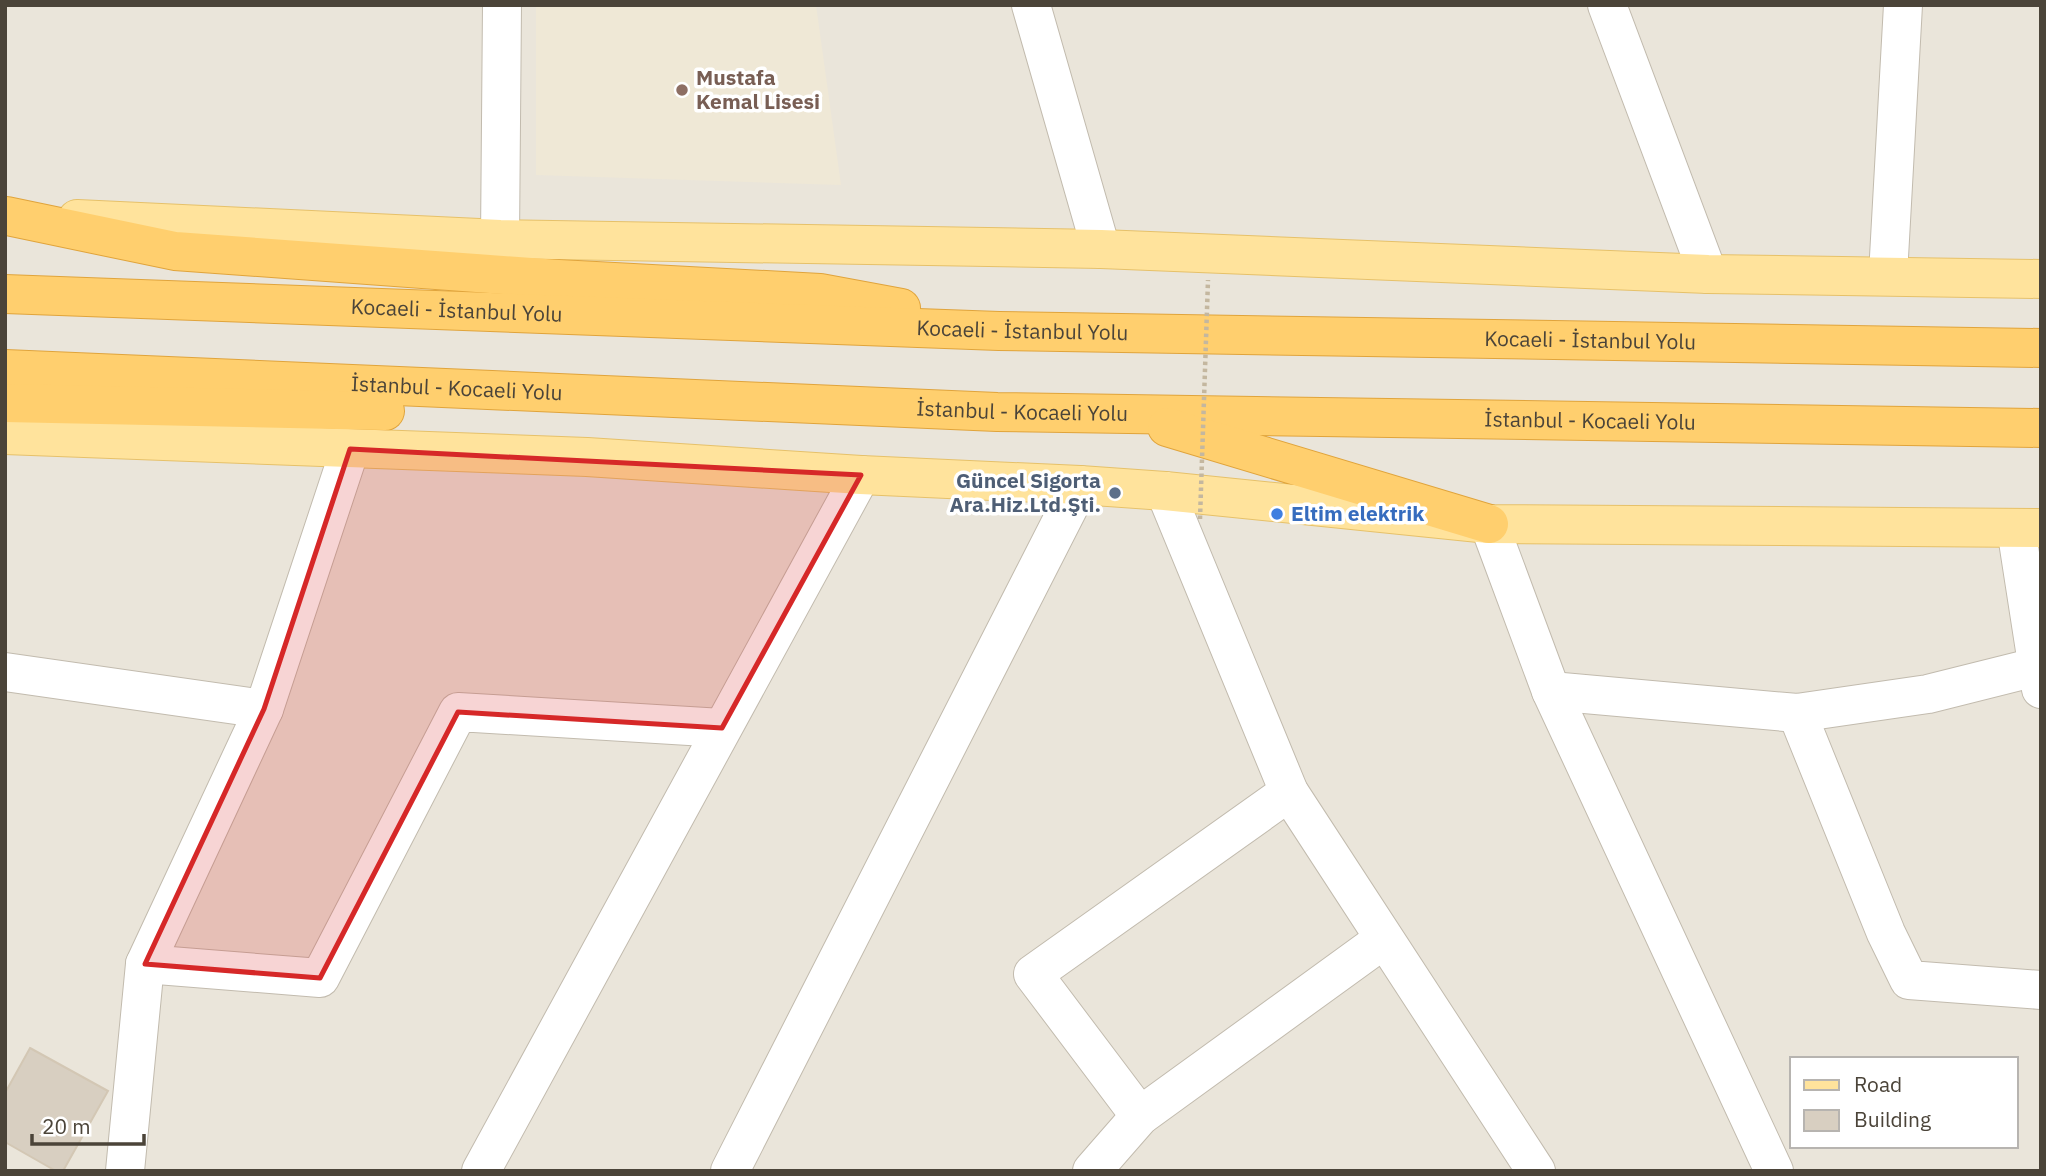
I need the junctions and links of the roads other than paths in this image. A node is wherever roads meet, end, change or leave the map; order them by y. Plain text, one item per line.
1 (502, 5) edge
2 (1031, 5) edge
3 (1608, 5) edge
4 (1903, 5) edge
5 (6, 216) edge
6 (500, 239) junction
7 (1101, 249) junction
8 (1708, 274) junction
9 (1888, 275) junction
10 (2041, 279) edge
11 (5, 294) edge
12 (1034, 331) junction
13 (2041, 348) edge
14 (5, 369) edge
15 (5, 403) edge
16 (798, 403) junction
17 (1121, 414) junction
18 (2041, 428) edge
19 (5, 435) edge
20 (350, 449) junction
21 (861, 475) junction
22 (1080, 485) junction
23 (1165, 491) junction
24 (1489, 524) junction
25 (2028, 528) edge
26 (5, 672) edge
27 (2038, 678) edge
28 (1551, 691) junction
29 (264, 709) junction
30 (1797, 713) junction
31 (722, 728) junction
32 (1289, 792) junction
33 (1384, 939) junction
34 (145, 964) junction
35 (2041, 990) edge
36 (1140, 1116) junction
37 (125, 1171) edge
38 (481, 1171) edge
39 (730, 1171) edge
40 (1092, 1171) edge
41 (1536, 1171) edge
42 (1774, 1171) edge

1 - 6 street
2 - 7 street
3 - 8 street
4 - 9 street
5 - 6 main road
5 - 12 highway
6 - 7 main road
7 - 8 main road
8 - 9 main road
9 - 10 main road
11 - 12 highway, Kocaeli - İstanbul Yolu
12 - 13 highway, Kocaeli - İstanbul Yolu
14 - 16 highway, İstanbul - Kocaeli Yolu
15 - 16 highway
16 - 17 highway, İstanbul - Kocaeli Yolu
17 - 18 highway, İstanbul - Kocaeli Yolu
17 - 24 highway
19 - 20 main road
20 - 21 main road
20 - 29 street
21 - 22 main road
21 - 31 street
22 - 23 main road
22 - 39 street
23 - 24 main road
23 - 32 street
24 - 25 main road
24 - 28 street
25 - 27 street
26 - 29 street
27 - 30 street
28 - 30 street
28 - 42 street
29 - 34 street
30 - 35 street
31 - 34 street
31 - 38 street
32 - 33 street
32 - 36 street
33 - 36 street
33 - 41 street
34 - 37 street
36 - 40 street

